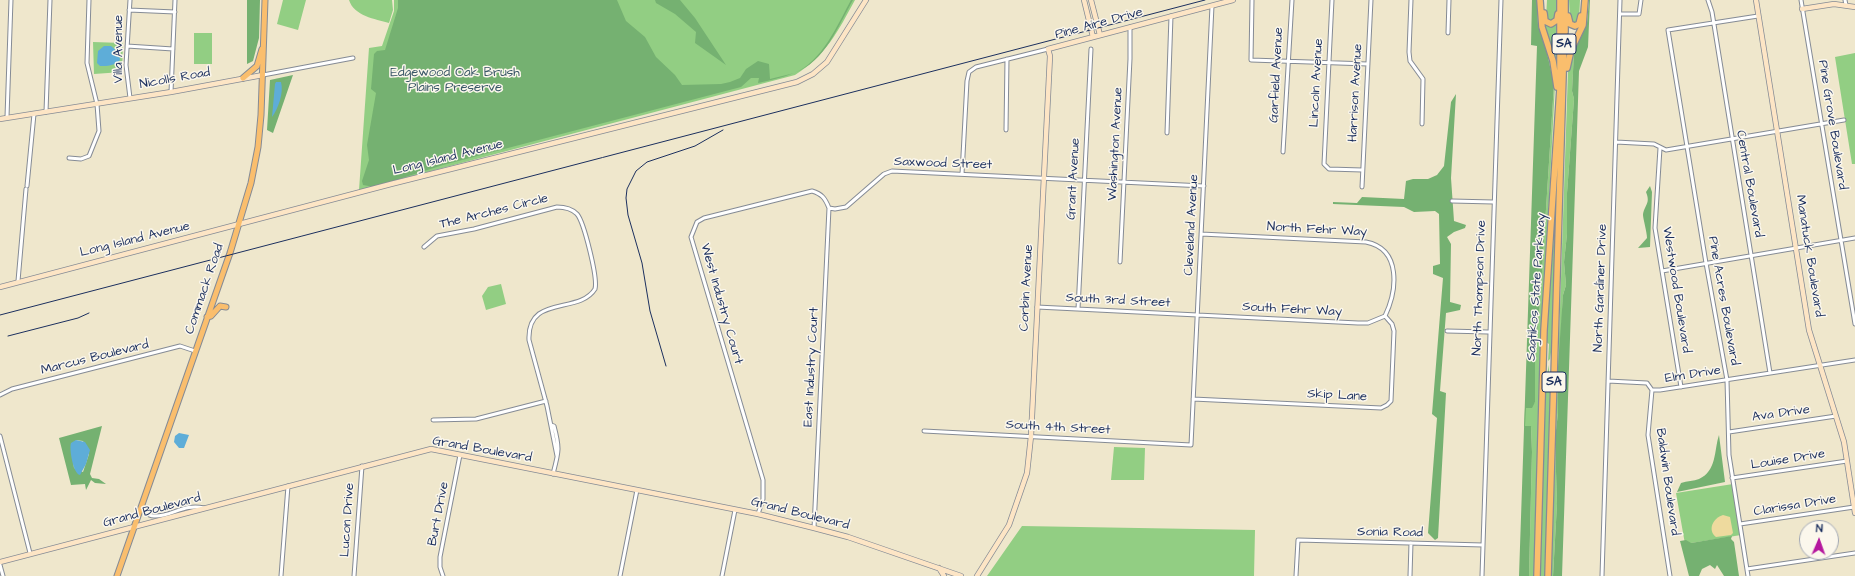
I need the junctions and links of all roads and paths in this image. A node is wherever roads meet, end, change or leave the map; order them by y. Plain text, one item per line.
1 (11, 0) edge
2 (50, 0) edge
3 (89, 0) edge
4 (130, 0) edge
5 (175, 0) edge
6 (265, 0) edge
7 (866, 0) edge
8 (1084, 0) edge
9 (1091, 0) edge
10 (1233, 0) edge
11 (1252, 0) edge
12 (1292, 0) edge
13 (1332, 0) edge
14 (1371, 0) edge
15 (1411, 0) edge
16 (1449, 0) edge
17 (1501, 0) edge
18 (1540, 0) edge
19 (1543, 0) edge
20 (1560, 0) edge
21 (1565, 0) edge
22 (1582, 0) edge
23 (1585, 0) edge
24 (1620, 0) edge
25 (1641, 0) edge
26 (1708, 0) edge
27 (1756, 0) edge
28 (1801, 0) edge
29 (1845, 3) edge
30 (1212, 6) junction
31 (1855, 7) edge
32 (1802, 9) junction
33 (129, 10) junction
34 (175, 12) junction
35 (1620, 14) junction
36 (1171, 16) junction
37 (1758, 16) junction
38 (1712, 24) junction
39 (1130, 27) junction
40 (1448, 33) dead end
41 (1100, 36) junction
42 (1093, 37) junction
43 (127, 46) junction
44 (264, 47) junction
45 (173, 49) junction
46 (1048, 49) junction
47 (1092, 50) dead end
48 (353, 58) dead end
49 (1007, 59) junction
50 (1288, 61) junction
51 (1328, 62) junction
52 (1368, 64) junction
53 (263, 75) junction
54 (243, 78) junction
55 (1564, 88) junction
56 (171, 92) junction
57 (130, 98) junction
58 (97, 104) junction
59 (46, 112) junction
60 (34, 113) junction
61 (7, 117) junction
62 (0, 119) edge
63 (1844, 120) dead end
64 (1422, 124) dead end
65 (1822, 124) junction
66 (1558, 125) junction
67 (1006, 130) dead end
68 (1777, 132) junction
69 (1167, 133) dead end
70 (1732, 139) junction
71 (1616, 142) junction
72 (1686, 147) junction
73 (1660, 148) junction
74 (1283, 152) dead end
75 (69, 158) dead end
76 (1362, 170) junction
77 (962, 174) junction
78 (1044, 178) junction
79 (1085, 180) junction
80 (1125, 182) junction
81 (1204, 186) junction
82 (1362, 186) dead end
83 (1452, 201) dead end
84 (1493, 202) junction
85 (829, 208) junction
86 (238, 223) junction
87 (1201, 234) junction
88 (1855, 238) edge
89 (1841, 240) junction
90 (424, 247) dead end
91 (1796, 248) junction
92 (1751, 255) junction
93 (1120, 262) dead end
94 (1706, 263) junction
95 (1662, 271) junction
96 (18, 282) junction
97 (0, 287) edge
98 (226, 307) dead end
99 (1037, 307) junction
100 (1078, 309) junction
101 (1197, 316) junction
102 (1385, 316) junction
103 (207, 317) junction
104 (1855, 324) edge
105 (1447, 331) dead end
106 (1488, 332) junction
107 (195, 351) junction
108 (1855, 360) edge
109 (1820, 365) junction
110 (1770, 373) junction
111 (1727, 380) junction
112 (1608, 381) junction
113 (1681, 387) junction
114 (1652, 390) junction
115 (0, 395) edge
116 (1193, 399) junction
117 (546, 400) junction
118 (1836, 416) junction
119 (434, 420) dead end
120 (924, 431) dead end
121 (1729, 432) junction
122 (0, 436) edge
123 (1031, 436) junction
124 (1191, 445) joint
125 (460, 455) junction
126 (1847, 461) junction
127 (362, 466) junction
128 (553, 474) junction
129 (1732, 478) junction
130 (1853, 484) edge
131 (288, 486) junction
132 (637, 490) junction
133 (142, 504) junction
134 (1854, 507) edge
135 (204, 508) junction
136 (735, 510) junction
137 (1855, 512) edge
138 (758, 514) junction
139 (1740, 524) junction
140 (134, 527) junction
141 (814, 528) junction
142 (1411, 543) junction
143 (1483, 545) junction
144 (30, 553) junction
145 (1855, 553) edge
146 (0, 562) edge
147 (0, 565) edge
148 (939, 568) junction
149 (1747, 570) junction
150 (3, 576) edge
151 (118, 576) edge
152 (281, 576) edge
153 (354, 576) edge
154 (443, 576) edge
155 (620, 576) edge
156 (722, 576) edge
157 (944, 576) edge
158 (961, 576) edge
159 (977, 576) edge
160 (1296, 576) edge
161 (1410, 576) edge
162 (1482, 576) edge
163 (1536, 576) edge
164 (1548, 576) edge
165 (1602, 576) edge
166 (1670, 576) edge
167 (1748, 576) edge

1 - 61 street
2 - 59 street
3 - 58 street
4 - 33 street, Villa Avenue
5 - 34 street
6 - 44 main road, Commack Road
7 - 86 street, Long Island Avenue
8 - 42 street
9 - 41 street
10 - 30 street, Pine Aire Drive
11 - 50 street
12 - 50 street, Garfield Avenue
13 - 51 street, Lincoln Avenue
14 - 52 street, Harrison Avenue
15 - 64 street
16 - 40 street
17 - 84 street, North Thompson Drive
18 - 66 highway
19 - 20 highway
20 - 66 highway, Sagtikos State Parkway / SA
21 - 22 highway
21 - 55 highway, Sagtikos State Parkway / SA
23 - 55 highway
24 - 35 street, North Gardiner Drive
25 - 35 street
26 - 38 street, Central Boulevard
27 - 37 street, Manatuck Boulevard
28 - 32 street, Pine Grove Boulevard
29 - 31 street
29 - 32 street
30 - 36 street, Pine Aire Drive
30 - 81 street, Cleveland Avenue
32 - 65 street, Pine Grove Boulevard
33 - 34 street
33 - 43 street, Villa Avenue
34 - 45 street
35 - 71 street, North Gardiner Drive
36 - 39 street, Pine Aire Drive
36 - 69 street
37 - 38 street
37 - 68 street, Manatuck Boulevard
38 - 70 street, Central Boulevard
38 - 72 street, Pine Acres Boulevard
39 - 41 street, Pine Aire Drive
39 - 80 street, Washington Avenue
41 - 42 street, Pine Aire Drive
42 - 46 street, Pine Aire Drive
43 - 45 street
43 - 57 street, Villa Avenue
44 - 53 main road, Commack Road
44 - 54 main road
45 - 56 street
46 - 49 street, Pine Aire Drive
46 - 78 street, Corbin Avenue
47 - 79 street, Grant Avenue
48 - 53 street, Nicolls Road
49 - 67 street
49 - 77 street, Pine Aire Drive
50 - 51 street
50 - 74 street, Garfield Avenue
51 - 52 street
51 - 76 street, Lincoln Avenue
52 - 76 street, Harrison Avenue
53 - 54 street, Nicolls Road
53 - 86 main road, Commack Road
54 - 56 street, Nicolls Road
55 - 164 highway, Sagtikos State Parkway / SA
56 - 57 street, Nicolls Road
57 - 58 street, Nicolls Road
58 - 59 street, Nicolls Road
58 - 75 street
59 - 60 street, Nicolls Road
60 - 61 street, Nicolls Road
60 - 96 street
61 - 62 street, Nicolls Road
63 - 65 street
65 - 68 street
65 - 89 street, Pine Grove Boulevard
66 - 163 highway, Sagtikos State Parkway / SA
68 - 70 street
68 - 91 street, Manatuck Boulevard
70 - 72 street
70 - 92 street, Central Boulevard
71 - 73 street
71 - 112 street, North Gardiner Drive
72 - 73 street
72 - 94 street, Pine Acres Boulevard
73 - 95 street, Westwood Boulevard
76 - 82 street, Harrison Avenue
77 - 78 street, Saxwood Street
77 - 85 street, Saxwood Street
78 - 79 street, Saxwood Street
78 - 99 street, Corbin Avenue
79 - 80 street, Saxwood Street
79 - 100 street, Grant Avenue
80 - 81 street, Saxwood Street
80 - 93 street, Washington Avenue
81 - 87 street, Cleveland Avenue
83 - 84 street
84 - 106 street, North Thompson Drive
85 - 138 street, West Industry Court
85 - 141 street, East Industry Court
86 - 96 street, Long Island Avenue
86 - 103 main road, Commack Road
87 - 101 street, Cleveland Avenue
87 - 102 street, North Fehr Way
88 - 89 street
89 - 91 street
89 - 104 street, Pine Grove Boulevard
90 - 117 street, The Arches Circle
91 - 92 street
91 - 109 street, Manatuck Boulevard
92 - 94 street
92 - 110 street, Central Boulevard
94 - 95 street
94 - 111 street, Pine Acres Boulevard
95 - 113 street, Westwood Boulevard
96 - 97 street, Long Island Avenue
98 - 103 main road
99 - 100 street, South 3rd Street
99 - 123 street, Corbin Avenue
100 - 101 street, South 3rd Street
101 - 102 street, South Fehr Way
101 - 116 street, Cleveland Avenue
102 - 116 street, Skip Lane
103 - 107 main road, Commack Road
105 - 106 street
106 - 143 street, North Thompson Drive
107 - 115 street, Marcus Boulevard
107 - 133 main road, Commack Road
108 - 109 street, Elm Drive
109 - 110 street, Elm Drive
109 - 118 street, Manatuck Boulevard
110 - 111 street, Elm Drive
111 - 113 street, Elm Drive
111 - 121 street, Pine Acres Boulevard
112 - 114 street, Elm Drive
112 - 165 street, North Gardiner Drive
113 - 114 street, Elm Drive
114 - 166 street, Baldwin Boulevard
116 - 124 street, Cleveland Avenue
117 - 119 street
117 - 128 street, The Arches Circle
118 - 121 street, Ava Drive
118 - 126 street, Manatuck Boulevard
120 - 123 street, South 4th Street
121 - 129 street, Pine Acres Boulevard
122 - 144 street
123 - 124 street, South 4th Street
123 - 159 street, Corbin Avenue
125 - 127 street, Grand Boulevard
125 - 128 street, Grand Boulevard
125 - 154 street, Burt Drive
126 - 129 street, Louise Drive
126 - 130 street, Manatuck Boulevard
127 - 131 street, Grand Boulevard
127 - 153 street, Lucon Drive
128 - 132 street, Grand Boulevard
129 - 139 street, Pine Acres Boulevard
130 - 134 street, Manatuck Boulevard
131 - 135 street, Grand Boulevard
131 - 152 street
132 - 136 street, Grand Boulevard
132 - 155 street
133 - 135 street
133 - 140 main road, Commack Road
134 - 137 street, Manatuck Boulevard
134 - 139 street, Clarissa Drive
135 - 140 street, Grand Boulevard
136 - 138 street, Grand Boulevard
136 - 156 street
138 - 141 street, Grand Boulevard
139 - 149 street, Pine Acres Boulevard
140 - 144 street, Grand Boulevard
140 - 151 main road, Commack Road
141 - 148 street, Grand Boulevard
142 - 143 street, Sonia Road
142 - 160 street, Sonia Road
142 - 161 street
143 - 162 street, North Thompson Drive
144 - 146 street, Grand Boulevard
145 - 149 street
147 - 150 street
148 - 157 street
148 - 158 street, Grand Boulevard
149 - 167 street, Pine Acres Boulevard

